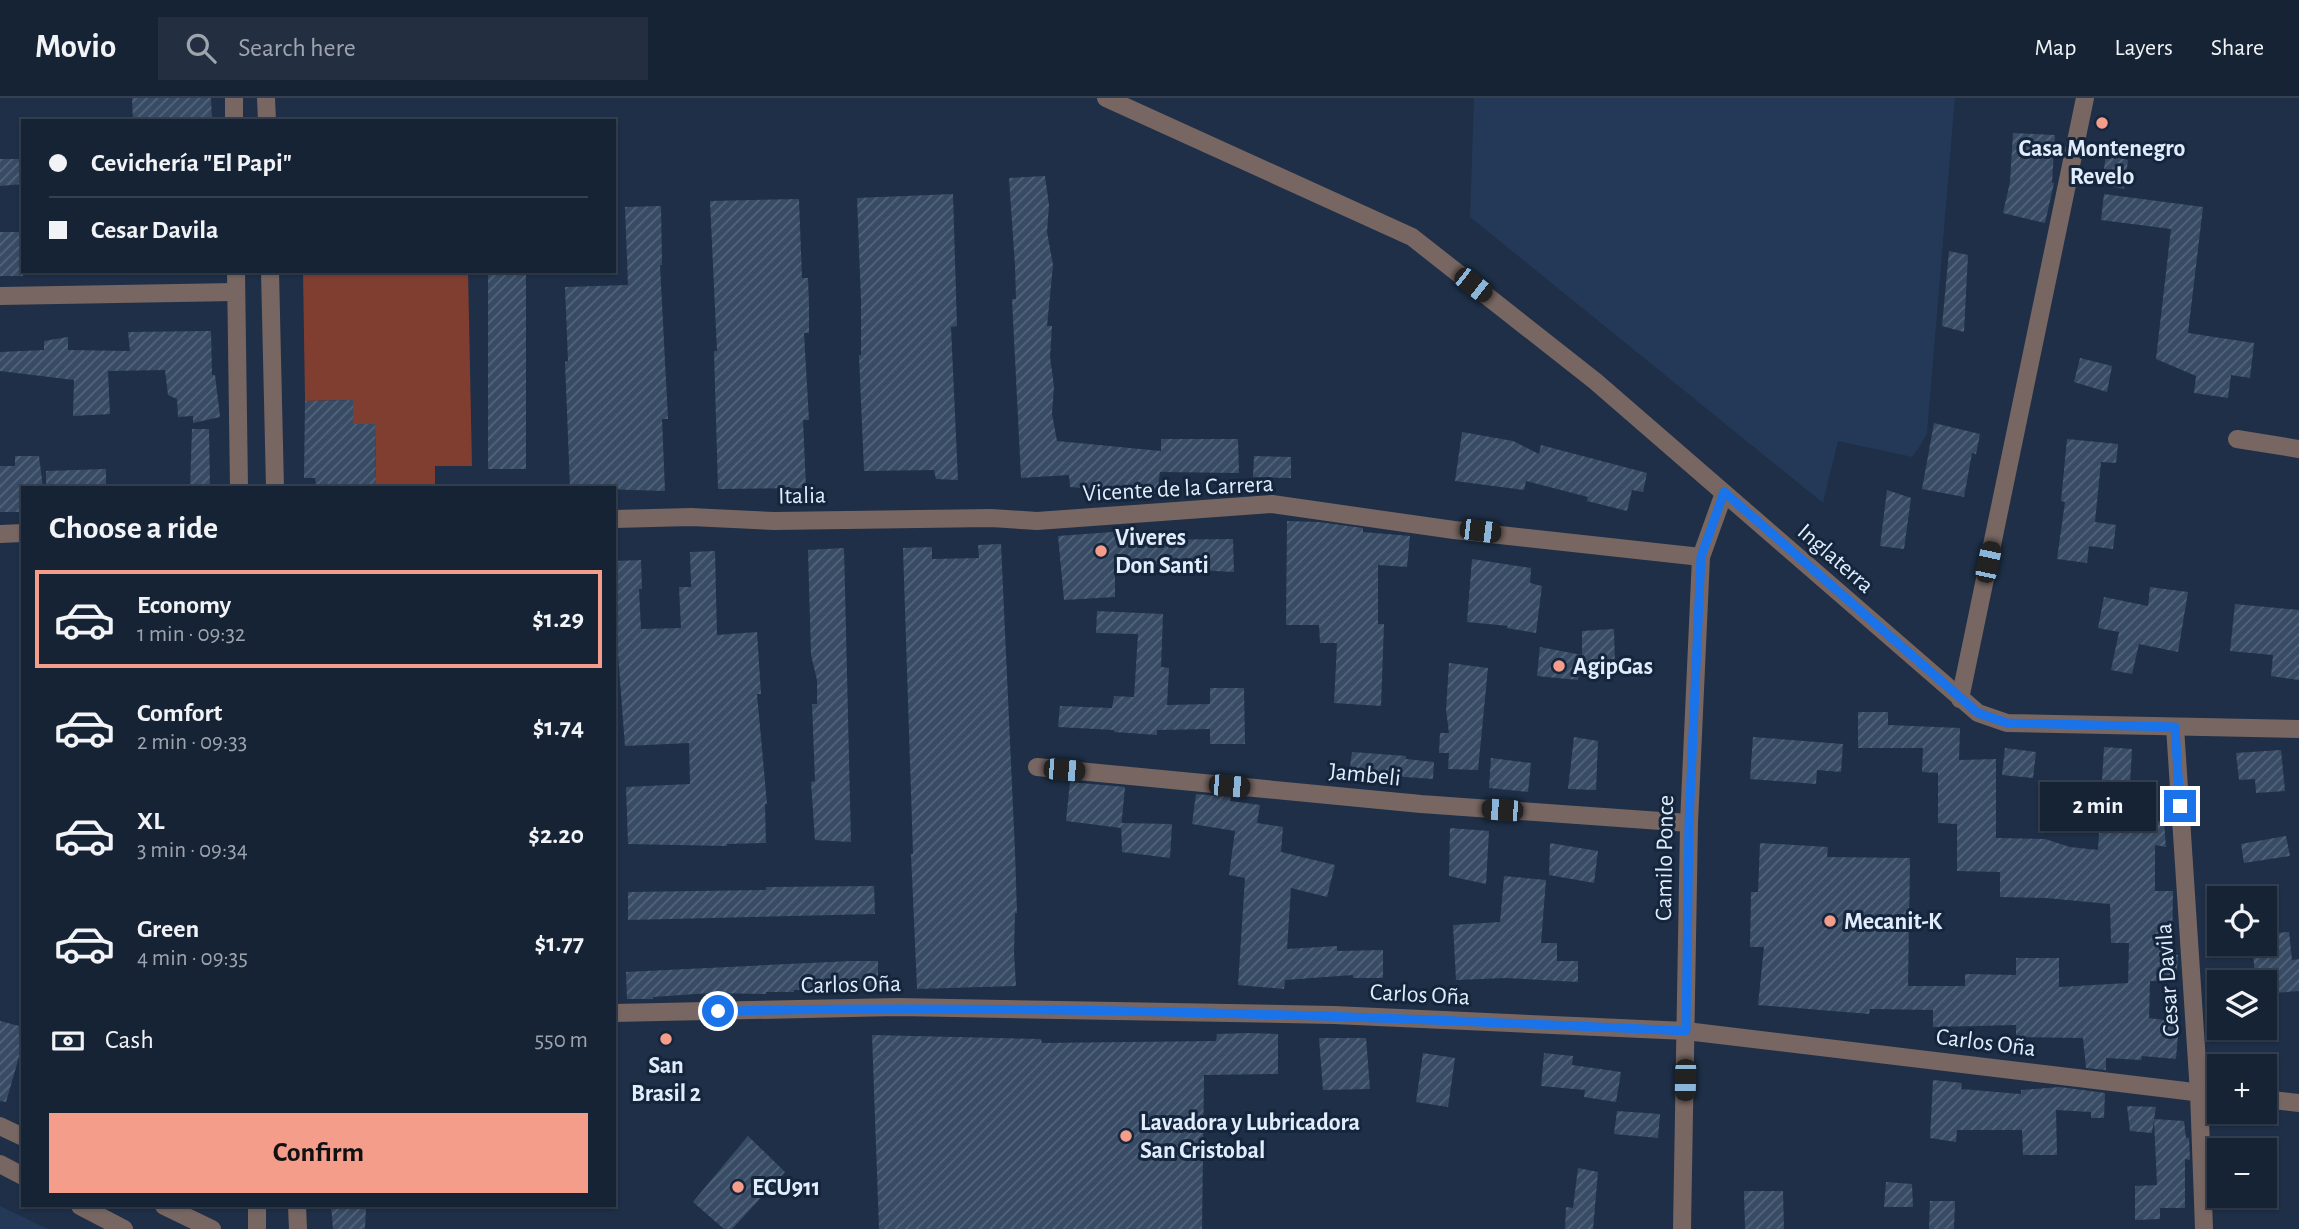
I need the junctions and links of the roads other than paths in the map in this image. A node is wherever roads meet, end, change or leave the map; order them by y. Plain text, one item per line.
1 (234, 98) edge
2 (266, 98) edge
3 (1106, 98) edge
4 (2084, 98) edge
5 (234, 119) edge
6 (267, 119) edge
7 (236, 273) edge
8 (270, 273) edge
9 (236, 292) junction
10 (0, 296) edge
11 (2237, 439) dead end
12 (2299, 449) edge
13 (239, 486) edge
14 (275, 486) edge
15 (1724, 492) junction
16 (991, 518) joint
17 (616, 519) edge
18 (21, 533) edge
19 (0, 534) edge
20 (1701, 557) junction
21 (1960, 699) junction
22 (2175, 727) junction
23 (2299, 729) edge
24 (1037, 767) dead end
25 (1689, 822) junction
26 (616, 1013) edge
27 (1686, 1031) junction
28 (2199, 1093) junction
29 (2207, 1094) edge
30 (2277, 1100) edge
31 (2299, 1103) edge
32 (0, 1126) edge
33 (21, 1136) edge
34 (0, 1164) edge
35 (21, 1175) edge
36 (82, 1207) edge
37 (166, 1207) edge
38 (257, 1207) edge
39 (296, 1207) edge
40 (124, 1229) edge
41 (212, 1229) edge
42 (257, 1229) edge
43 (298, 1229) edge
44 (1682, 1229) edge
45 (2204, 1229) edge

1 - 5 street
2 - 6 street
3 - 15 street, Inglaterra
4 - 21 street
7 - 9 street
8 - 14 street
9 - 10 street
9 - 13 street
11 - 12 street
15 - 20 street, Camilo Ponce
15 - 21 street, Inglaterra
16 - 17 street, Italia
16 - 20 street, Vicente de la Carrera
18 - 19 street
20 - 25 street, Camilo Ponce
21 - 22 street, Inglaterra
22 - 23 street, Inglaterra
22 - 28 street, Cesar Davila
24 - 25 street, Jambeli
25 - 27 street, Camilo Ponce
26 - 27 street, Carlos Oña
27 - 28 street, Carlos Oña
27 - 44 street, Camilo Ponce
28 - 29 street, Carlos Oña
28 - 45 street, Cesar Davila
30 - 31 street
32 - 33 street
34 - 35 street
36 - 40 street
37 - 41 street
38 - 42 street
39 - 43 street

